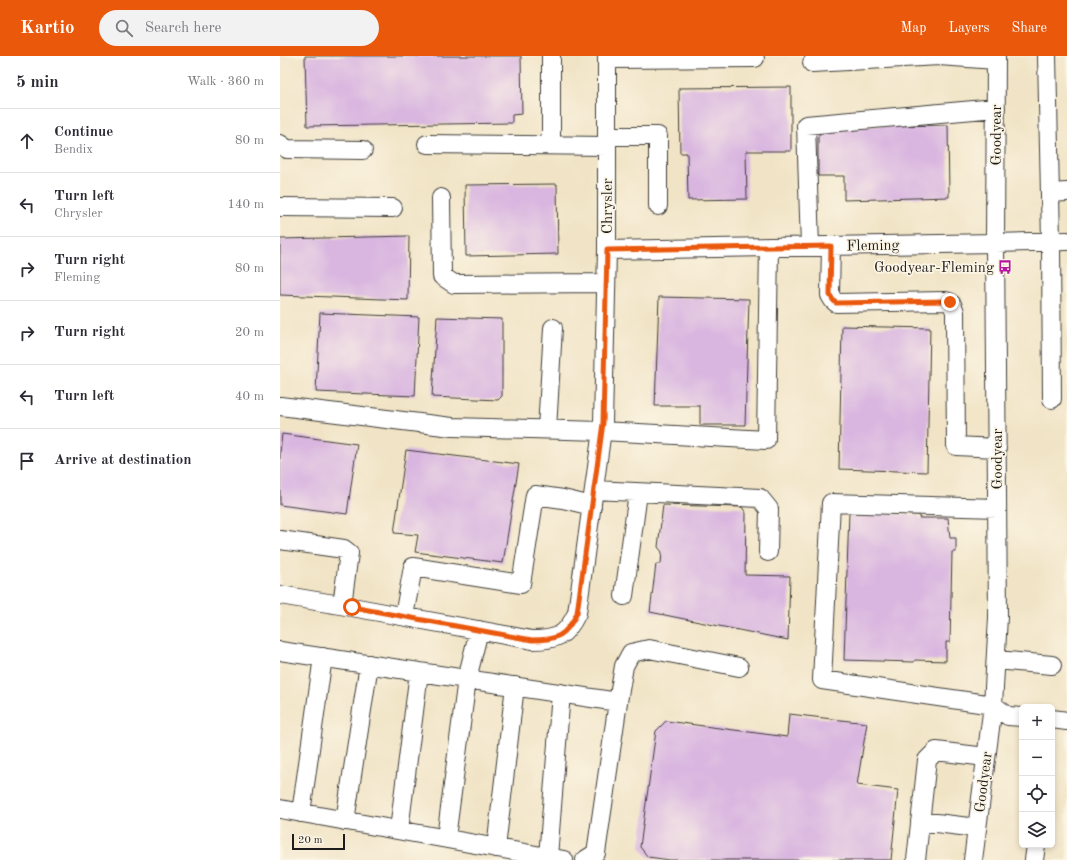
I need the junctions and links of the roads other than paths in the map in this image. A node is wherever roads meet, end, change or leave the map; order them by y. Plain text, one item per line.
1 (551, 56) edge
2 (939, 56) edge
3 (1048, 56) edge
4 (607, 57) edge
5 (657, 57) edge
6 (755, 58) dead end
7 (996, 58) edge
8 (812, 62) dead end
9 (996, 108) junction
10 (607, 141) junction
11 (280, 144) edge
12 (427, 144) dead end
13 (551, 145) junction
14 (363, 150) dead end
15 (1058, 193) edge
16 (441, 198) dead end
17 (658, 206) dead end
18 (280, 207) edge
19 (393, 208) dead end
20 (1059, 241) edge
21 (995, 243) junction
22 (810, 246) junction
23 (831, 246) junction
24 (769, 247) junction
25 (607, 250) junction
26 (606, 283) junction
27 (553, 328) dead end
28 (1052, 399) dead end
29 (280, 406) edge
30 (547, 430) junction
31 (602, 431) junction
32 (997, 448) junction
33 (638, 493) junction
34 (593, 498) junction
35 (997, 508) junction
36 (280, 540) edge
37 (768, 552) dead end
38 (280, 595) edge
39 (624, 596) dead end
40 (342, 605) junction
41 (404, 616) junction
42 (479, 630) junction
43 (280, 651) edge
44 (323, 657) junction
45 (996, 660) junction
46 (369, 664) junction
47 (1052, 665) dead end
48 (739, 667) dead end
49 (418, 672) junction
50 (467, 679) junction
51 (515, 686) junction
52 (561, 693) junction
53 (618, 702) junction
54 (993, 705) junction
55 (1019, 717) edge
56 (1055, 719) edge
57 (1067, 721) edge
58 (986, 756) junction
59 (280, 809) edge
60 (301, 813) junction
61 (346, 821) junction
62 (920, 821) junction
63 (977, 828) junction
64 (399, 830) junction
65 (446, 838) junction
66 (496, 848) junction
67 (1036, 848) edge
68 (556, 859) edge
69 (584, 860) edge
70 (916, 860) edge
71 (973, 860) edge
72 (1034, 860) edge

1 - 13 street
2 - 7 street
2 - 8 street
3 - 15 street
4 - 5 street
4 - 10 street, Chrysler
5 - 6 street
7 - 9 street, Goodyear
9 - 21 street, Goodyear
9 - 22 street
10 - 13 street
10 - 17 street
10 - 25 street, Chrysler
11 - 14 street
12 - 13 street
15 - 20 street
16 - 26 street
18 - 19 street
20 - 21 street, Fleming
20 - 28 street
21 - 23 street, Fleming
21 - 32 street, Goodyear
22 - 23 street, Fleming
22 - 24 street, Fleming
23 - 32 street
24 - 25 street, Fleming
24 - 31 street
25 - 26 street, Chrysler
26 - 31 street, Chrysler
27 - 30 street
29 - 30 street
30 - 31 street
31 - 34 street, Chrysler
32 - 35 street, Goodyear
33 - 34 street
33 - 37 street
33 - 39 street
34 - 41 street
34 - 42 street, Chrysler
35 - 45 street, Goodyear
35 - 54 street
36 - 40 street
38 - 40 street
40 - 41 street
41 - 42 street
42 - 50 street
43 - 44 street
44 - 46 street
44 - 60 street
45 - 47 street
45 - 54 street, Goodyear
46 - 49 street
46 - 61 street
48 - 53 street
49 - 50 street
49 - 64 street
50 - 51 street
50 - 65 street
51 - 52 street
51 - 66 street
52 - 53 street
52 - 68 street
53 - 69 street
54 - 55 street
54 - 58 street, Goodyear
56 - 57 street
58 - 62 street
58 - 63 street, Goodyear
59 - 60 street
60 - 61 street
61 - 64 street
62 - 63 street
62 - 70 street
63 - 71 street, Goodyear
64 - 65 street
65 - 66 street
66 - 68 street
67 - 72 street

